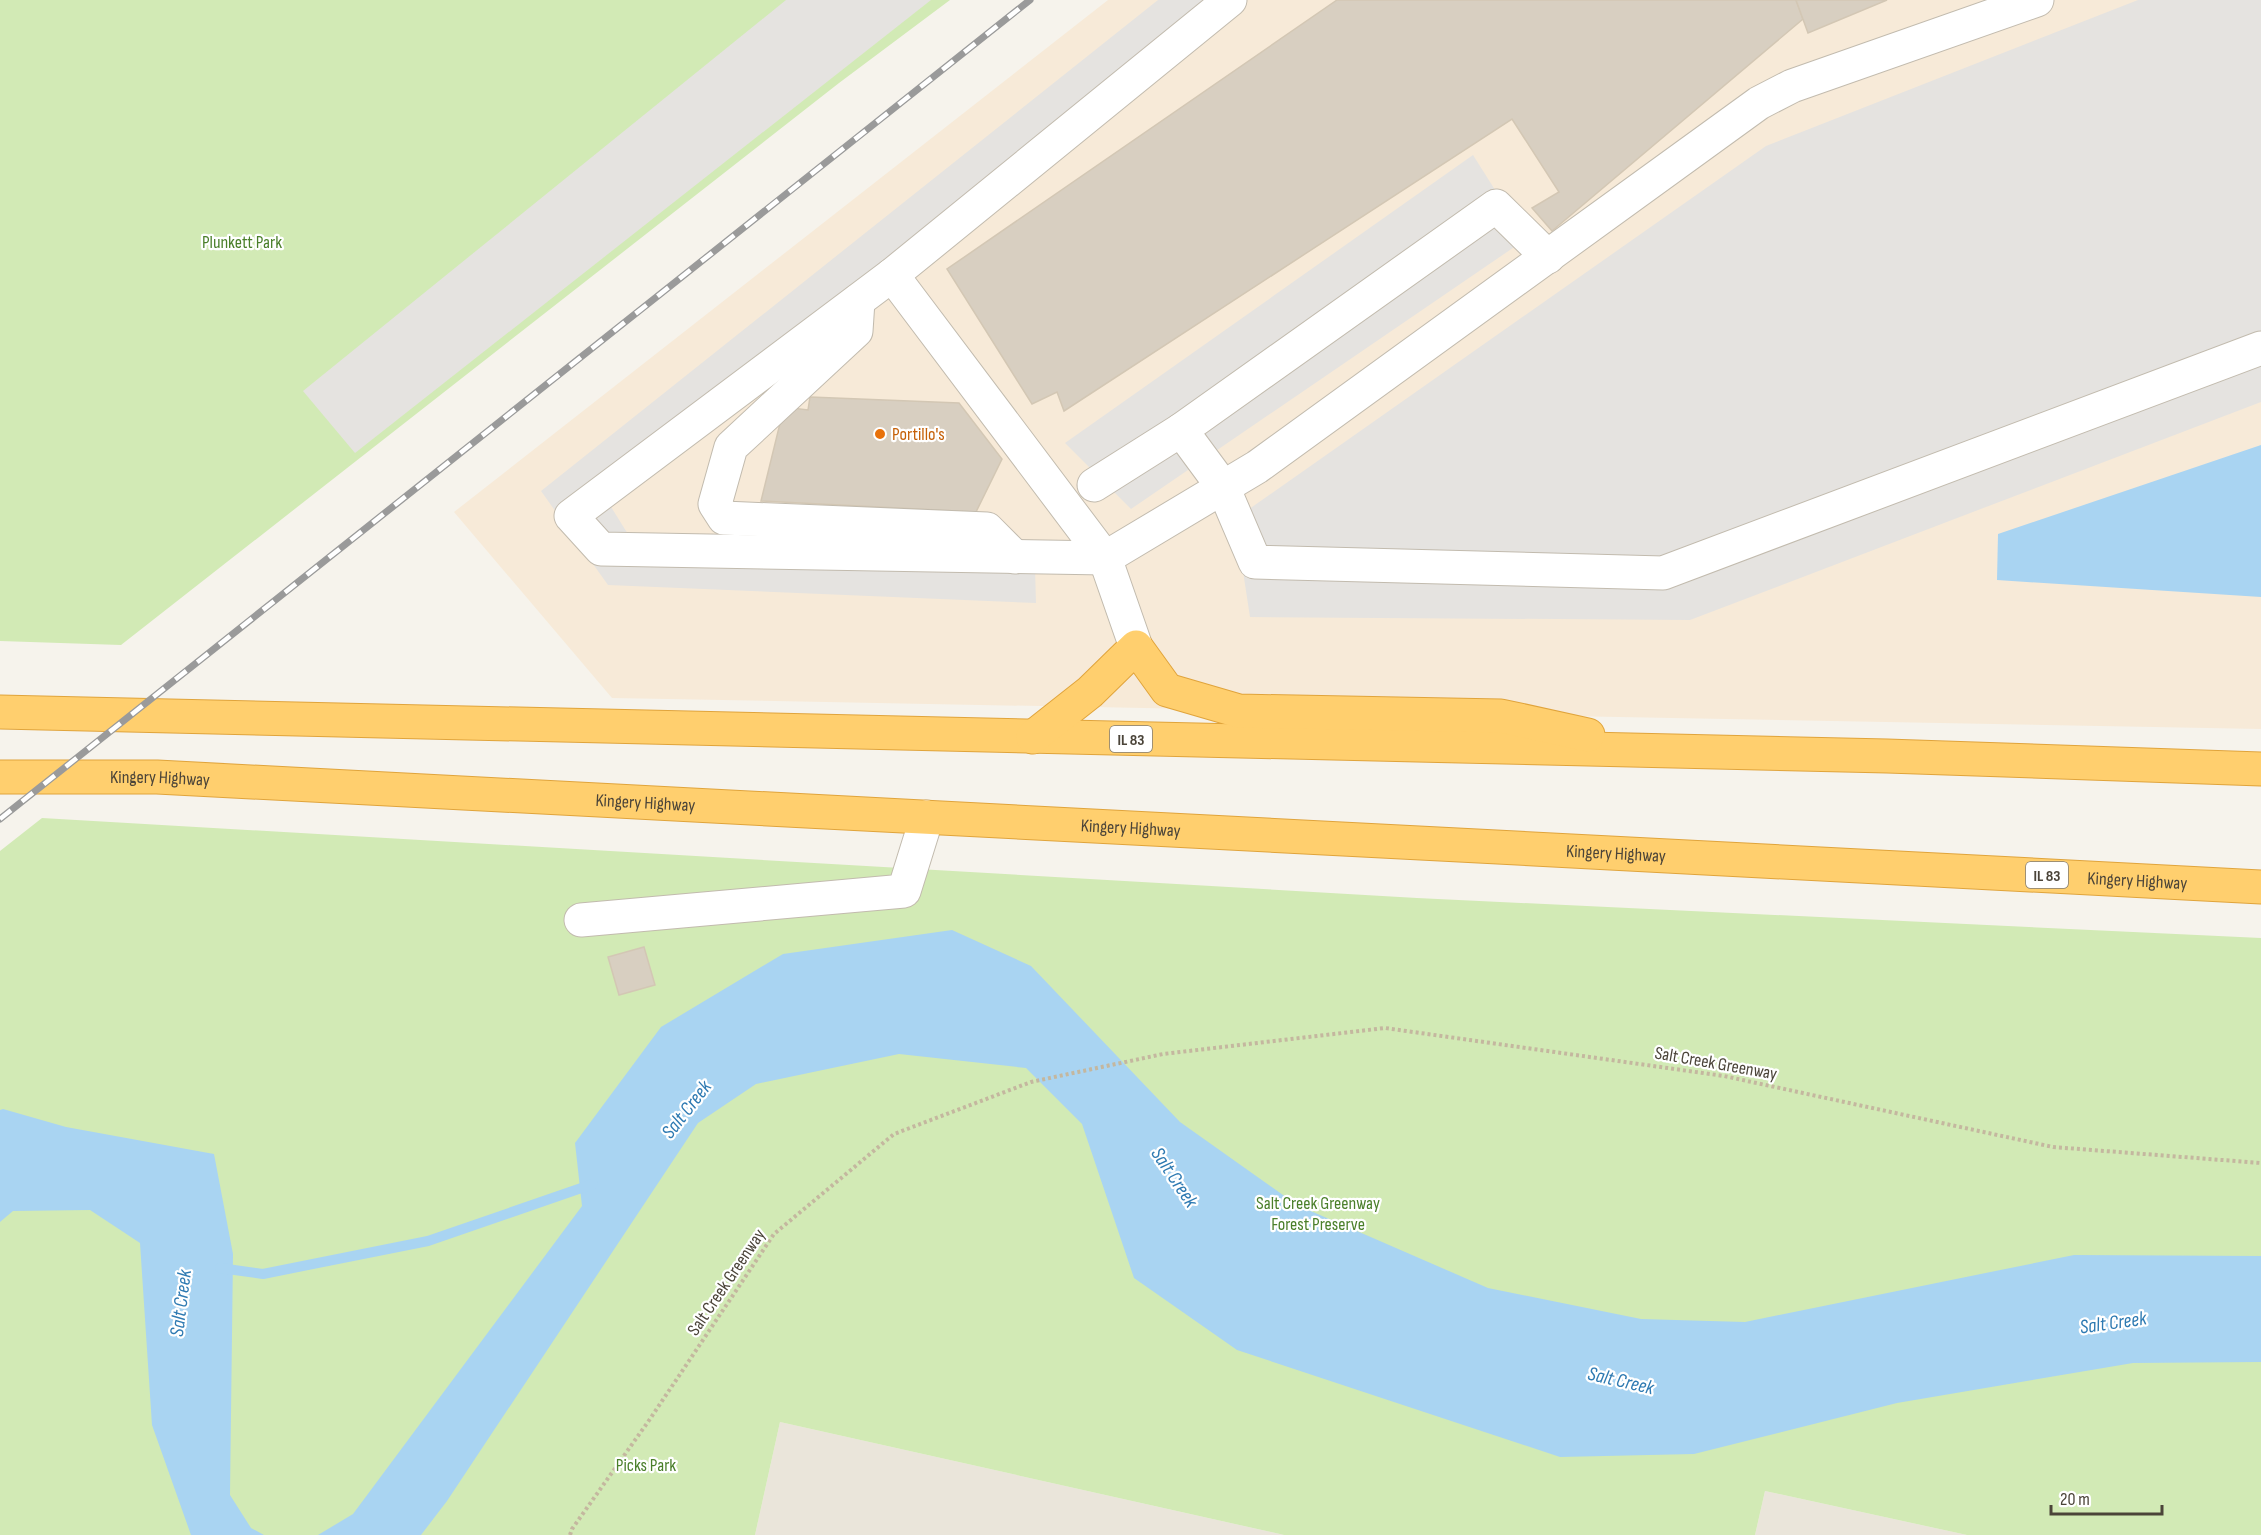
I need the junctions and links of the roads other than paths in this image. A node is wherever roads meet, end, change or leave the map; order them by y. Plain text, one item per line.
1 (1230, 0) edge
2 (2037, 0) edge
3 (1548, 257) junction
4 (892, 275) junction
5 (858, 301) junction
6 (2261, 348) edge
7 (1181, 430) junction
8 (1094, 485) dead end
9 (1223, 487) junction
10 (1015, 557) junction
11 (1105, 558) junction
12 (1136, 647) junction
13 (0, 712) edge
14 (1033, 737) junction
15 (1656, 751) junction
16 (2261, 769) edge
17 (0, 777) edge
18 (927, 817) junction
19 (2261, 887) edge
20 (581, 920) dead end

1 - 4 lane
2 - 3 lane
3 - 7 lane
3 - 9 lane
4 - 5 lane
4 - 11 lane
5 - 10 lane
5 - 10 lane
6 - 9 lane
7 - 8 lane
7 - 9 lane
9 - 11 lane
10 - 11 lane
11 - 12 lane
12 - 14 highway
12 - 15 highway
13 - 14 highway, IL 83
14 - 15 highway, IL 83
15 - 16 highway, IL 83
17 - 18 highway, Kingery Highway / IL 83
18 - 19 highway, Kingery Highway / IL 83
18 - 20 lane

